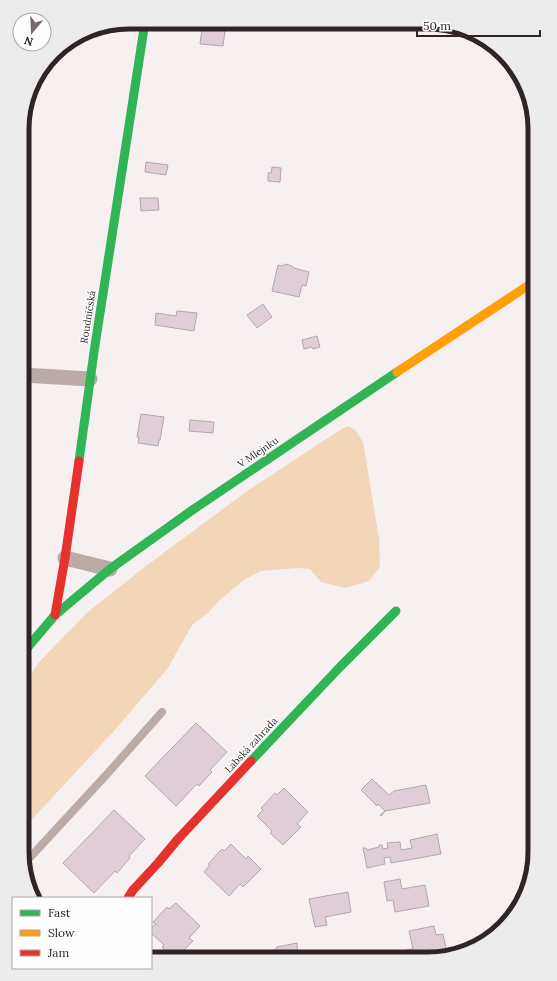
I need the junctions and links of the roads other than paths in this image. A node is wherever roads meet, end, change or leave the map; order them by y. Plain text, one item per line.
1 (144, 29) edge
2 (528, 286) edge
3 (29, 375) edge
4 (90, 379) junction
5 (65, 558) junction
6 (110, 569) junction
7 (396, 611) dead end
8 (55, 615) junction
9 (29, 646) edge
10 (162, 712) dead end
11 (29, 859) edge
12 (129, 897) edge

1 - 4 street, Roudničská
2 - 6 street, V Mlejnku
3 - 4 street
4 - 5 street, Roudničská
5 - 6 street
5 - 8 street, Roudničská
6 - 8 street, V Mlejnku
7 - 12 street, Labská zahrada
8 - 9 street, V Mlejnku
10 - 11 lane

